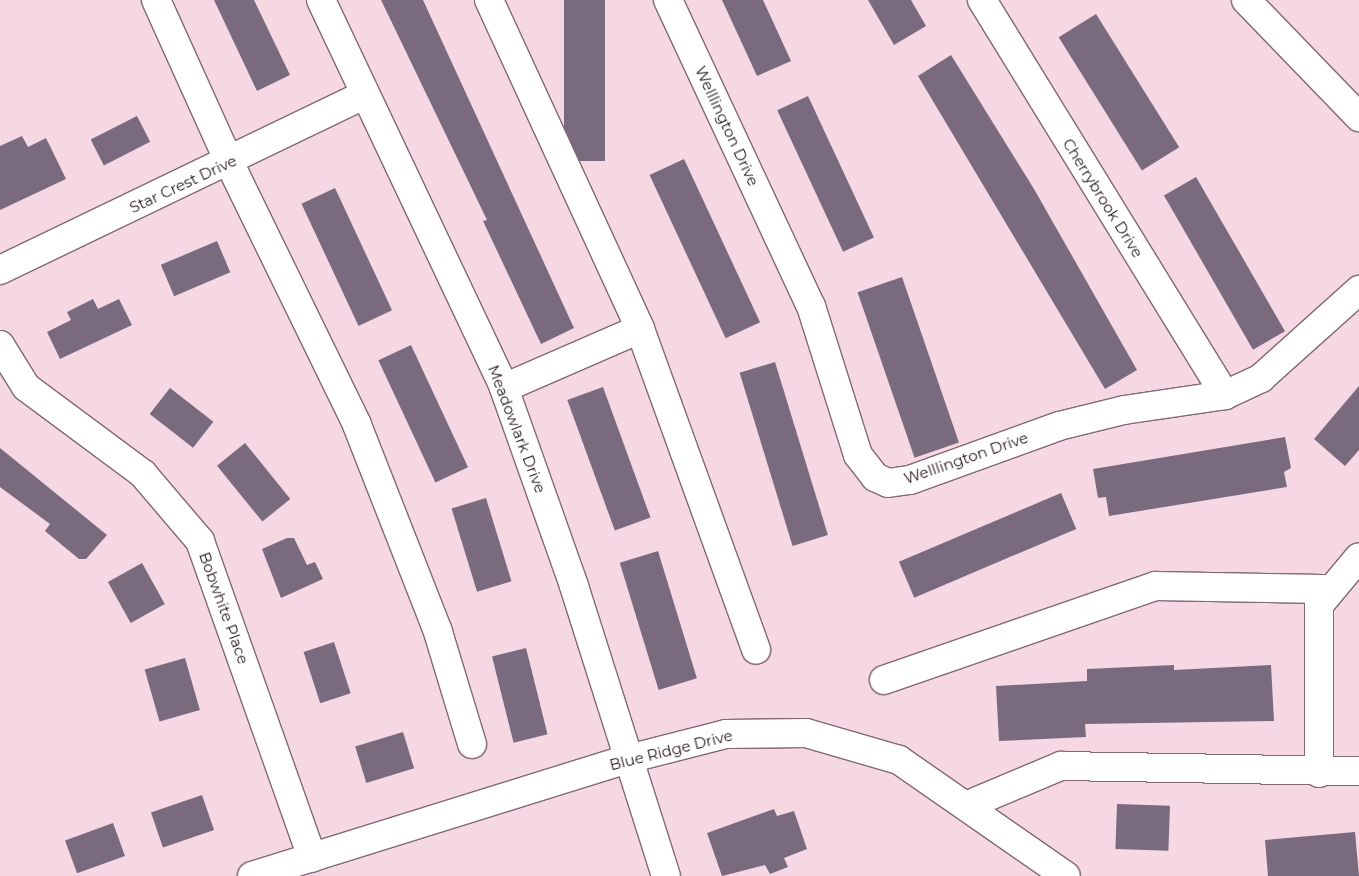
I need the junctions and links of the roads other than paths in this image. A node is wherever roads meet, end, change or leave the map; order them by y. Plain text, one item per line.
1 (156, 0) edge
2 (321, 0) edge
3 (489, 0) edge
4 (668, 0) edge
5 (982, 0) edge
6 (1246, 0) edge
7 (365, 94) junction
8 (1359, 117) edge
9 (229, 162) junction
10 (0, 270) edge
11 (1359, 290) edge
12 (640, 329) junction
13 (0, 345) edge
14 (504, 388) junction
15 (1225, 394) junction
16 (1359, 557) edge
17 (1329, 593) junction
18 (756, 650) dead end
19 (884, 680) dead end
20 (472, 744) dead end
21 (628, 759) junction
22 (1359, 772) edge
23 (1319, 773) junction
24 (968, 805) junction
25 (312, 858) junction
26 (252, 876) edge
27 (666, 876) edge
28 (1066, 876) edge

1 - 9 street
2 - 7 street, Meadowlark Drive
3 - 12 street
4 - 15 street, Welllington Drive
5 - 15 street, Cherrybrook Drive
6 - 8 street
7 - 9 street, Star Crest Drive
7 - 14 street, Meadowlark Drive
9 - 10 street, Star Crest Drive
9 - 20 street
11 - 15 street, Welllington Drive
12 - 14 street
12 - 18 street
13 - 25 street, Bobwhite Place
14 - 21 street, Meadowlark Drive
16 - 17 street
17 - 19 street
17 - 23 street
21 - 24 street, Blue Ridge Drive
21 - 25 street, Blue Ridge Drive
21 - 27 street, Meadowlark Drive
22 - 23 street
23 - 24 street
24 - 28 street, Blue Ridge Drive
25 - 26 street, Blue Ridge Drive

